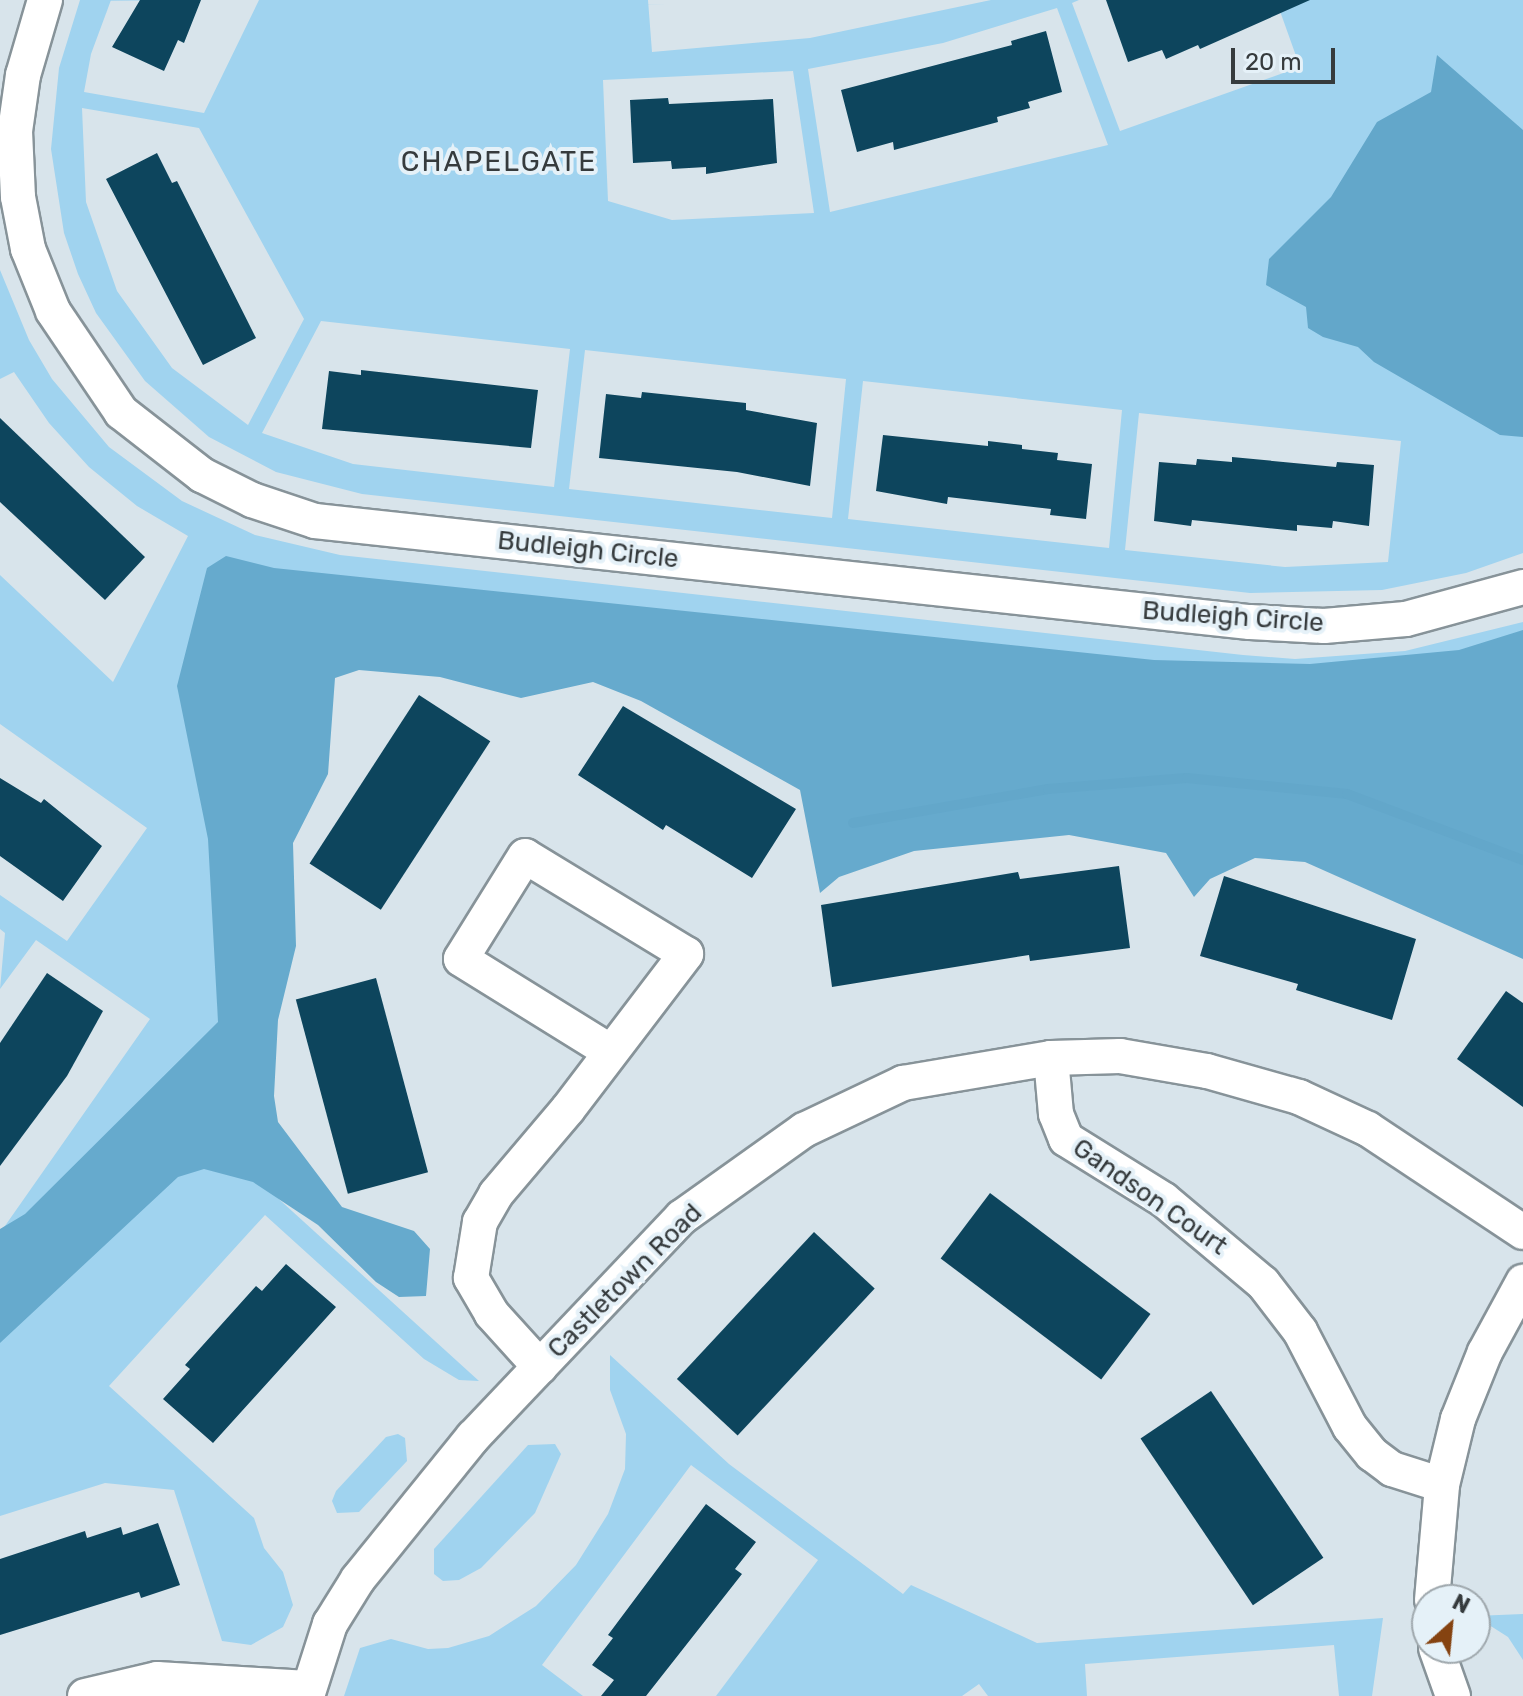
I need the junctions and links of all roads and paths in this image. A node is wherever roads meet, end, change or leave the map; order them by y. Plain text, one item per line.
1 (45, 0) edge
2 (1523, 587) edge
3 (611, 1052) junction
4 (1051, 1058) junction
5 (1523, 1232) edge
6 (1523, 1282) edge
7 (540, 1367) junction
8 (1442, 1485) junction
9 (1433, 1584) edge
10 (1442, 1664) edge
11 (308, 1692) edge
12 (85, 1696) edge
13 (1453, 1696) edge

1 - 2 street, Budleigh Circle
3 - 3 street
3 - 7 street
4 - 5 street, Castletown Road
4 - 7 street, Castletown Road
4 - 8 street, Gandson Court
6 - 8 street
7 - 11 street, Castletown Road
8 - 9 street
10 - 13 street
11 - 12 street

